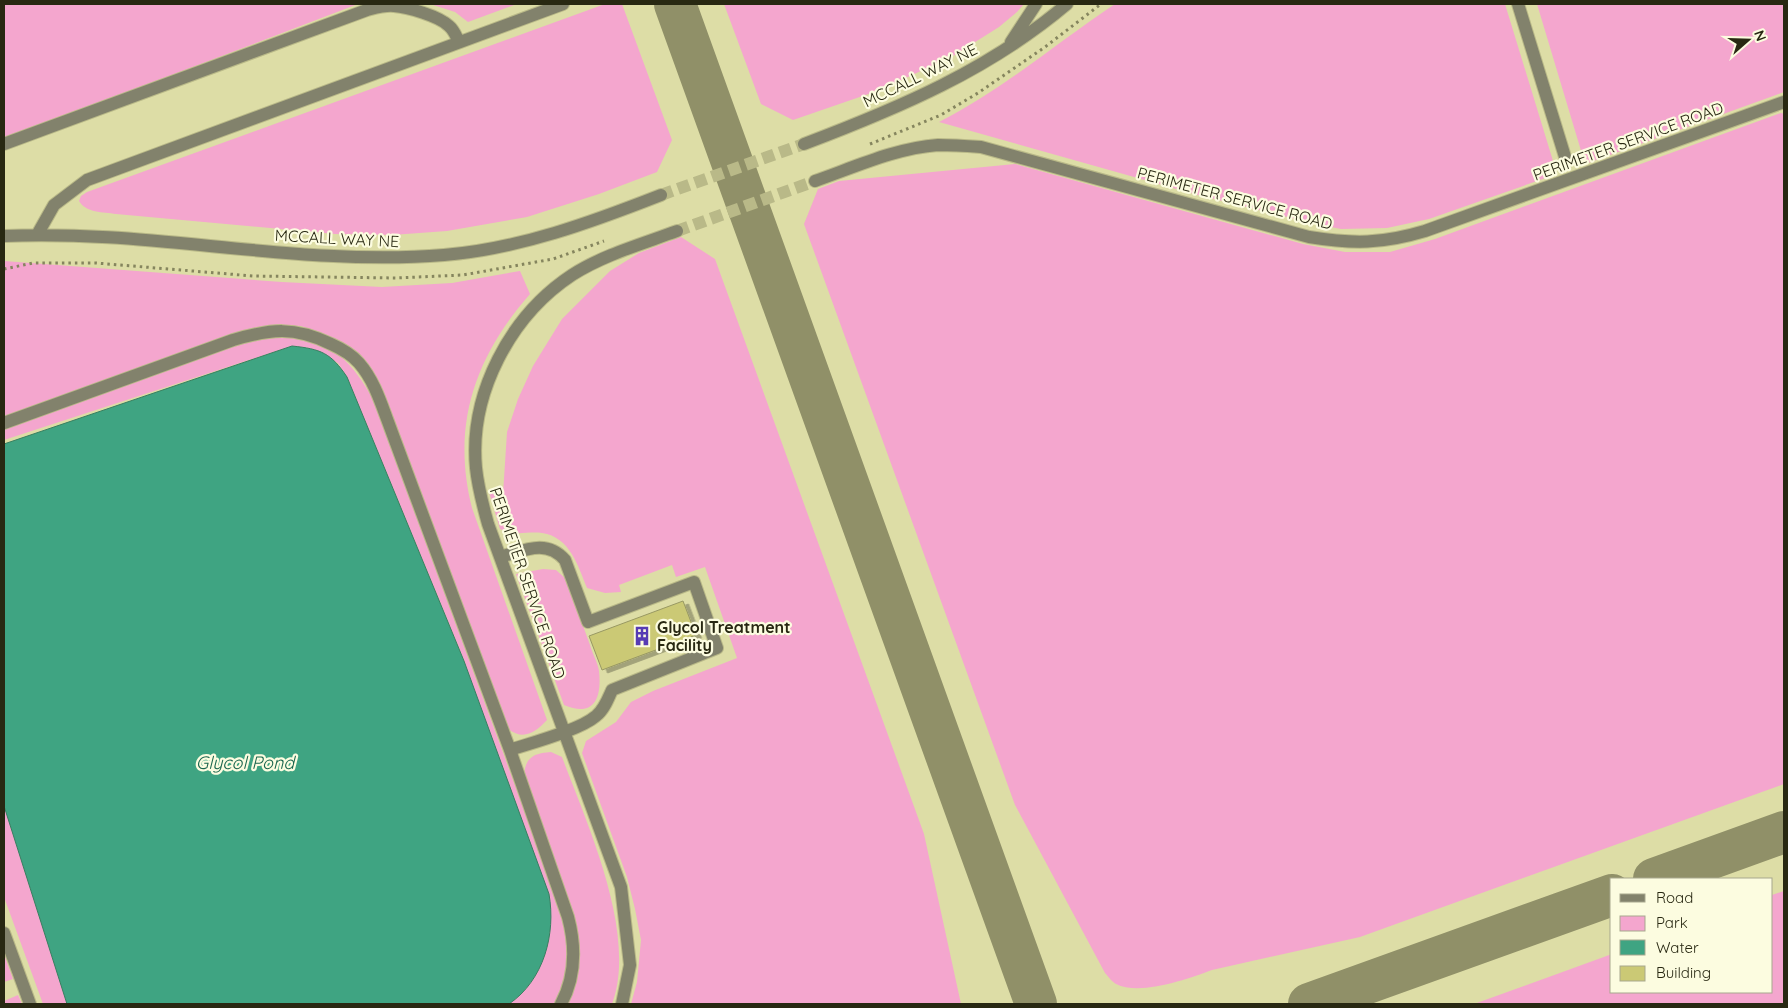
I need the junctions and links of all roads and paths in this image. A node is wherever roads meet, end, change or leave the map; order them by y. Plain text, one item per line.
1 (562, 4) edge
2 (1036, 4) edge
3 (1067, 4) edge
4 (1101, 4) edge
5 (1518, 4) edge
6 (459, 42) junction
7 (1009, 46) junction
8 (1784, 102) edge
9 (4, 144) edge
10 (804, 144) tunnel mouth
11 (864, 146) dead end
12 (1566, 160) dead end
13 (815, 181) tunnel mouth
14 (661, 195) tunnel mouth
15 (677, 231) tunnel mouth
16 (37, 235) junction
17 (4, 236) edge
18 (4, 423) edge
19 (500, 557) junction
20 (563, 732) junction
21 (510, 750) junction
22 (4, 933) edge
23 (30, 1004) edge
24 (561, 1004) edge
25 (622, 1004) edge

1 - 6 street
2 - 7 street
3 - 7 street, MCCALL WAY NE
4 - 11 path
5 - 12 street
6 - 9 street
6 - 16 street
7 - 10 street, MCCALL WAY NE
8 - 13 street, PERIMETER SERVICE ROAD
14 - 16 street, MCCALL WAY NE
15 - 19 street, PERIMETER SERVICE ROAD
16 - 17 street, MCCALL WAY NE
18 - 21 street
19 - 20 street, PERIMETER SERVICE ROAD
19 - 20 street
20 - 21 street
20 - 25 street, PERIMETER SERVICE ROAD
21 - 24 street
22 - 23 street

